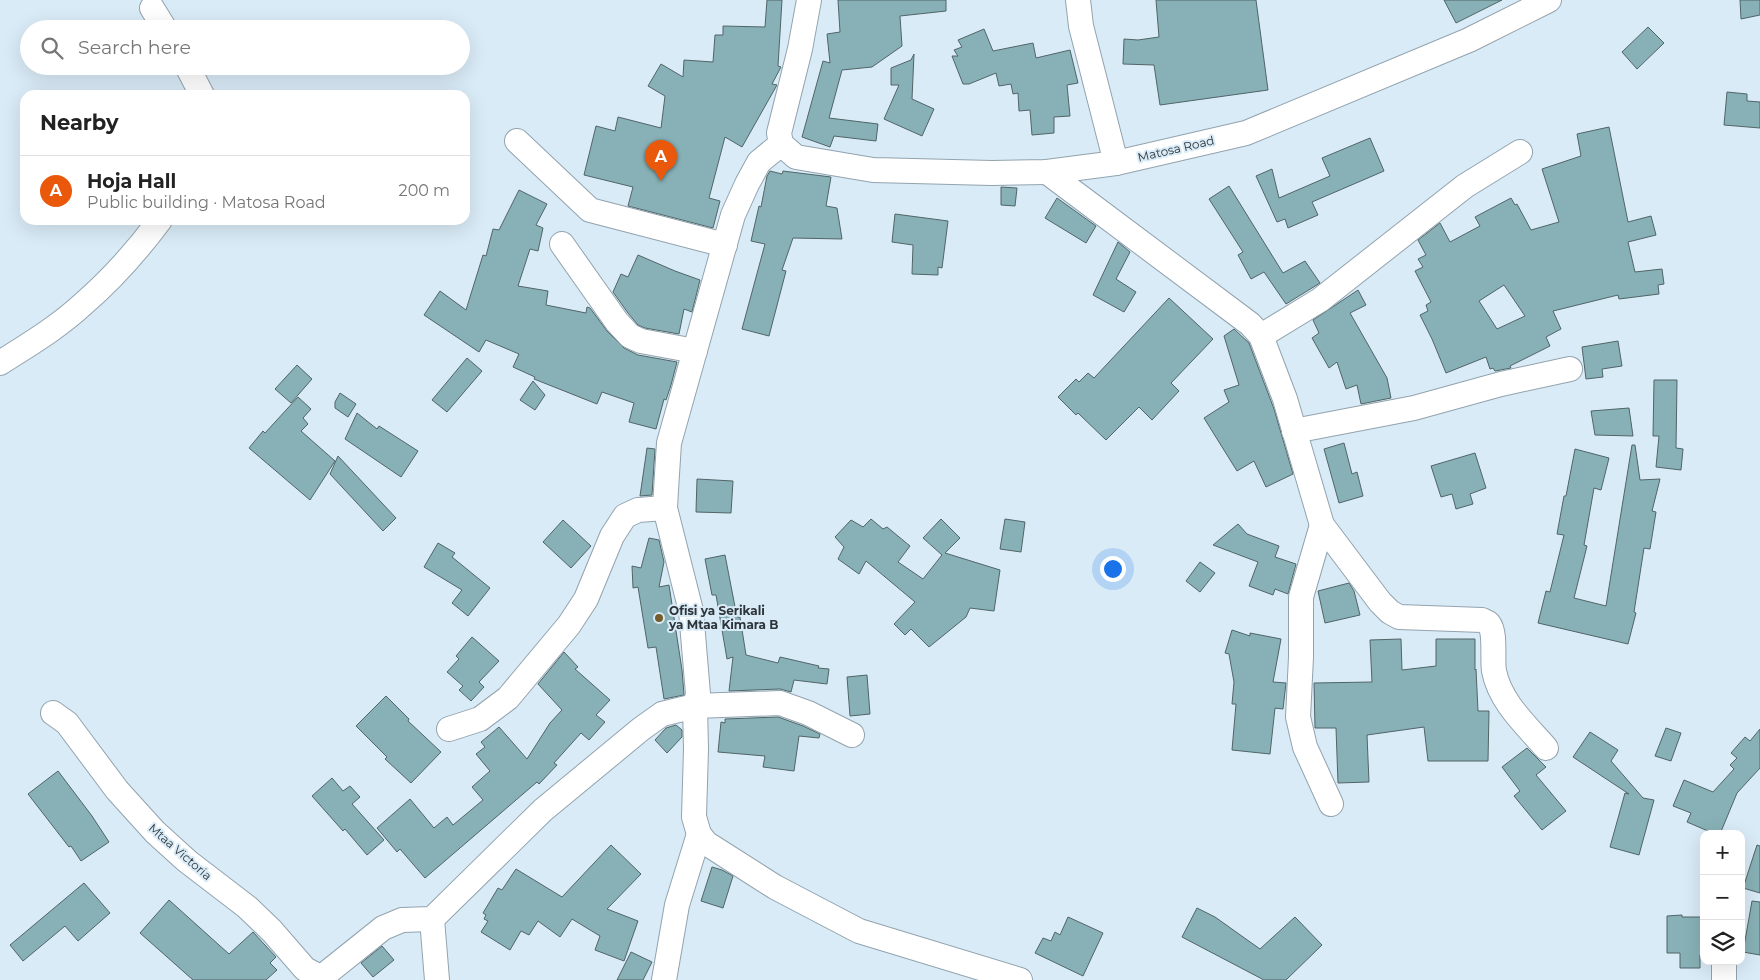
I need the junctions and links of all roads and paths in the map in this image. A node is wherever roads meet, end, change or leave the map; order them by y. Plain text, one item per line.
1 (809, 0) edge
2 (1078, 0) edge
3 (1550, 0) edge
4 (152, 8) dead end
5 (159, 20) edge
6 (192, 75) edge
7 (199, 90) edge
8 (517, 141) dead end
9 (780, 144) junction
10 (1520, 152) dead end
11 (1116, 163) junction
12 (1047, 172) junction
13 (156, 225) edge
14 (562, 244) dead end
15 (725, 245) junction
16 (1261, 336) junction
17 (695, 351) junction
18 (0, 363) edge
19 (1570, 369) dead end
20 (1294, 431) junction
21 (665, 508) junction
22 (1322, 525) junction
23 (694, 706) junction
24 (53, 713) dead end
25 (449, 729) dead end
26 (852, 735) dead end
27 (1546, 748) dead end
28 (1331, 804) dead end
29 (699, 834) junction
30 (432, 920) junction
31 (1724, 965) edge
32 (319, 978) edge
33 (437, 980) edge
34 (664, 980) edge
35 (1020, 980) edge
36 (1724, 980) edge

1 - 9 street
2 - 11 street
3 - 11 street, Matosa Road
4 - 5 street
6 - 7 street
8 - 15 street
9 - 12 street, Matosa Road
9 - 15 street
10 - 16 street
11 - 12 street, Matosa Road
12 - 16 street
13 - 18 street
14 - 17 street
15 - 17 street
16 - 20 street
17 - 21 street
19 - 20 street
20 - 22 street
21 - 23 street
21 - 25 street
22 - 27 street
22 - 28 street
23 - 26 street
23 - 29 street
23 - 30 street
24 - 32 street, Mtaa Victoria
29 - 34 street
29 - 35 street
30 - 32 street
30 - 33 street
31 - 36 street

